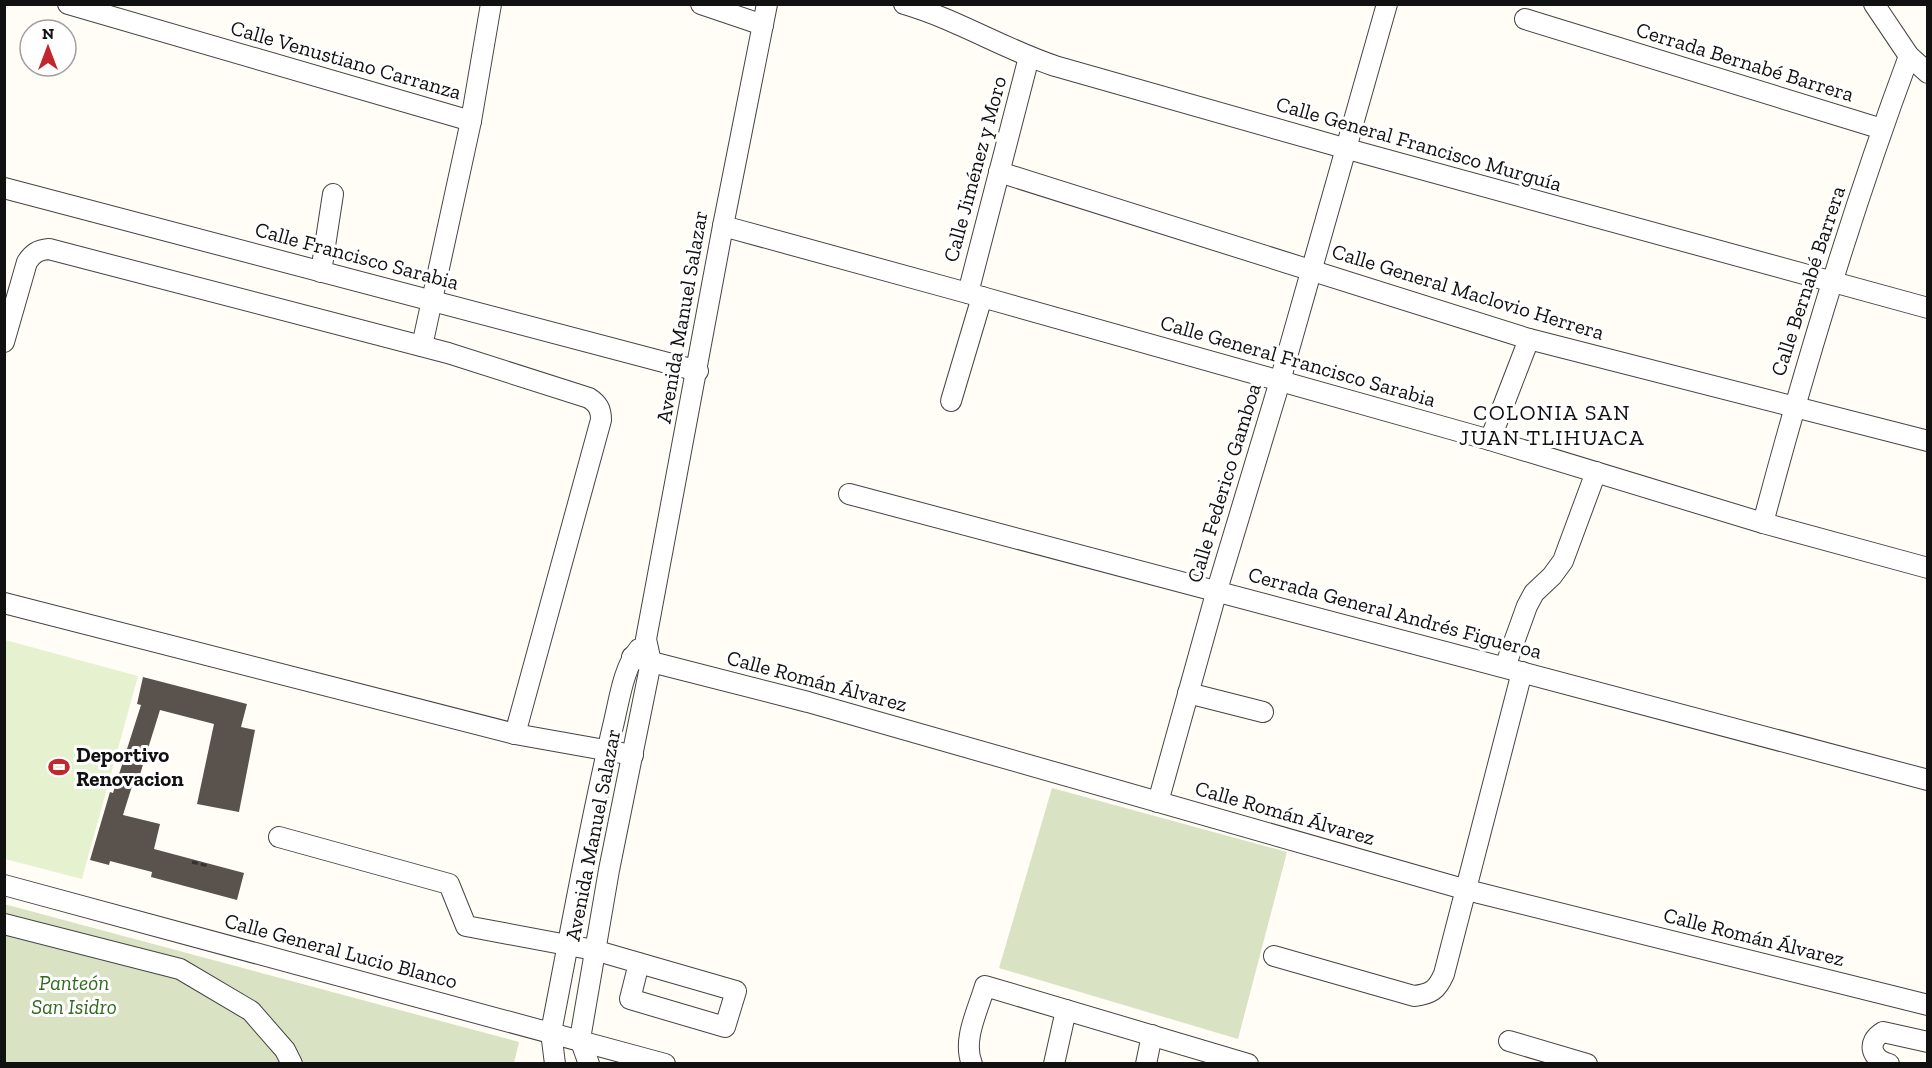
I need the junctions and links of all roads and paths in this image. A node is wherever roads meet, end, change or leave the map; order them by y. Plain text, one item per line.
1 (68, 4) edge
2 (491, 4) edge
3 (700, 4) edge
4 (767, 4) edge
5 (904, 4) edge
6 (1387, 4) edge
7 (1874, 4) edge
8 (929, 8) edge
9 (1525, 20) dead end
10 (763, 25) junction
11 (1909, 56) junction
12 (1029, 57) junction
13 (1928, 73) edge
14 (471, 121) junction
15 (1882, 129) junction
16 (1344, 148) junction
17 (999, 172) junction
18 (4, 188) edge
19 (333, 194) dead end
20 (723, 226) junction
21 (1311, 270) junction
22 (321, 272) junction
23 (1831, 282) junction
24 (975, 295) junction
25 (432, 300) junction
26 (1928, 308) edge
27 (1529, 339) junction
28 (4, 342) edge
29 (422, 346) junction
30 (698, 371) junction
31 (1280, 381) junction
32 (951, 401) dead end
33 (1794, 406) junction
34 (1490, 440) junction
35 (1928, 441) edge
36 (1596, 472) junction
37 (849, 494) dead end
38 (1763, 523) junction
39 (1928, 568) edge
40 (1217, 590) junction
41 (4, 603) edge
42 (641, 659) junction
43 (1513, 670) junction
44 (1188, 693) junction
45 (1263, 712) dead end
46 (515, 734) junction
47 (608, 751) junction
48 (633, 755) junction
49 (1928, 780) edge
50 (1158, 802) junction
51 (279, 837) dead end
52 (192, 862) dead end
53 (585, 865) junction
54 (208, 866) dead end
55 (609, 870) junction
56 (4, 885) edge
57 (1467, 890) junction
58 (4, 924) edge
59 (568, 946) junction
60 (594, 950) junction
61 (1274, 956) dead end
62 (639, 963) junction
63 (1928, 1005) edge
64 (1066, 1010) junction
65 (551, 1032) junction
66 (1152, 1035) junction
67 (580, 1040) junction
68 (1509, 1041) dead end
69 (1928, 1042) edge
70 (1242, 1063) edge
71 (292, 1064) edge
72 (555, 1064) edge
73 (589, 1064) edge
74 (665, 1064) edge
75 (972, 1064) edge
76 (1054, 1064) edge
77 (1146, 1064) edge
78 (1587, 1064) edge
79 (1889, 1064) edge

1 - 14 street, Calle Venustiano Carranza
2 - 14 street
3 - 10 street
4 - 10 street, Avenida Manuel Salazar
5 - 8 street, Calle General Francisco Murguía
6 - 16 street, Calle Federico Gamboa
7 - 11 street
8 - 12 street, Calle General Francisco Murguía
9 - 15 street, Cerrada Bernabé Barrera
10 - 20 street, Avenida Manuel Salazar
11 - 13 street
11 - 15 street, Calle Bernabé Barrera
12 - 16 street, Calle General Francisco Murguía
12 - 17 street, Calle Jiménez y Moro
14 - 25 street
15 - 23 street, Calle Bernabé Barrera
16 - 21 street, Calle Federico Gamboa
16 - 23 street, Calle General Francisco Murguía
17 - 21 street, Calle General Maclovio Herrera
17 - 24 street, Calle Jiménez y Moro
18 - 22 street, Calle Francisco Sarabia
19 - 22 street
20 - 24 street, Calle General Francisco Sarabia
20 - 30 street, Avenida Manuel Salazar
21 - 27 street, Calle General Maclovio Herrera
21 - 31 street, Calle Federico Gamboa
22 - 25 street, Calle Francisco Sarabia
23 - 26 street, Calle General Francisco Murguía
23 - 33 street, Calle Bernabé Barrera
24 - 31 street, Calle General Francisco Sarabia
24 - 32 street, Calle Jiménez y Moro
25 - 29 street
25 - 30 street, Calle Francisco Sarabia
27 - 33 street, Calle General Maclovio Herrera
27 - 34 street
28 - 29 street
29 - 46 street
30 - 42 street, Avenida Manuel Salazar
31 - 34 street, Calle General Francisco Sarabia
31 - 40 street, Calle Federico Gamboa
33 - 35 street, Calle General Maclovio Herrera
33 - 38 street, Calle Bernabé Barrera
34 - 36 street, Calle General Francisco Sarabia
36 - 38 street, Calle General Francisco Sarabia
36 - 43 street
37 - 40 street, Cerrada General Andrés Figueroa
38 - 39 street, Calle General Francisco Sarabia
40 - 43 street, Cerrada General Andrés Figueroa
40 - 44 street, Calle Federico Gamboa
41 - 46 street
42 - 47 street, Avenida Manuel Salazar
42 - 48 street, Avenida Manuel Salazar
42 - 50 street, Calle Román Álvarez
43 - 49 street, Cerrada General Andrés Figueroa
43 - 57 street
44 - 45 street
44 - 50 street, Calle Federico Gamboa
46 - 47 street
47 - 48 street
47 - 53 street, Avenida Manuel Salazar
48 - 55 street, Avenida Manuel Salazar
50 - 57 street, Calle Román Álvarez
51 - 59 street
52 - 54 path
53 - 55 street
53 - 59 street, Avenida Manuel Salazar
55 - 60 street, Avenida Manuel Salazar
56 - 65 street, Calle General Lucio Blanco
57 - 61 street
57 - 63 street, Calle Román Álvarez
58 - 71 street
59 - 60 street
59 - 65 street, Avenida Manuel Salazar
60 - 62 street
60 - 67 street, Avenida Manuel Salazar
62 - 62 street
64 - 66 street
64 - 75 street
64 - 76 street
65 - 67 street, Calle General Lucio Blanco
65 - 72 street, Avenida Manuel Salazar
66 - 70 street
66 - 77 street
67 - 73 street
67 - 74 street, Calle General Lucio Blanco
68 - 78 street
69 - 79 street

